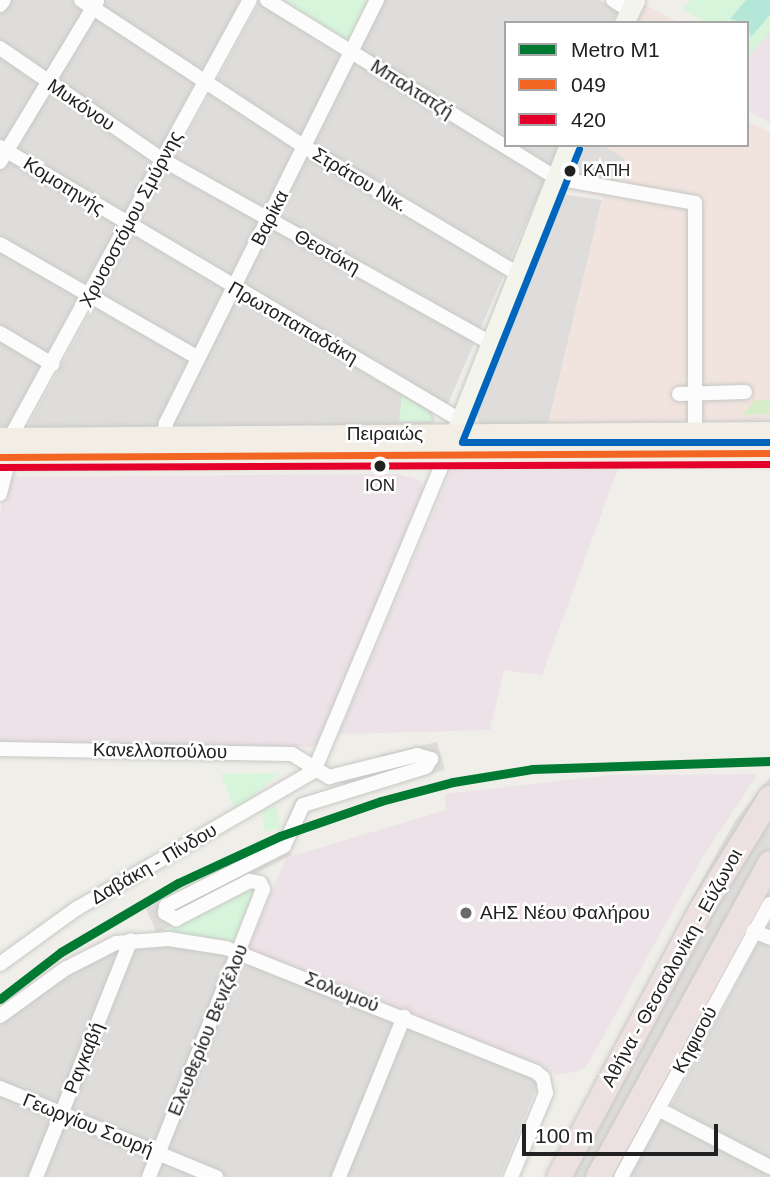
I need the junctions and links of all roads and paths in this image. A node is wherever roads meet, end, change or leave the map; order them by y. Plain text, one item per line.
1 (4, 0) edge
2 (250, 0) edge
3 (267, 0) edge
4 (377, 0) edge
5 (90, 3) edge
6 (0, 5) edge
7 (0, 48) edge
8 (352, 52) junction
9 (47, 82) junction
10 (205, 82) junction
11 (504, 146) edge
12 (305, 147) junction
13 (506, 147) edge
14 (568, 147) edge
15 (2, 153) edge
16 (163, 160) junction
17 (556, 178) junction
18 (269, 219) junction
19 (127, 225) junction
20 (0, 244) edge
21 (518, 274) junction
22 (234, 288) junction
23 (89, 297) junction
24 (0, 333) edge
25 (490, 343) junction
26 (198, 358) junction
27 (52, 364) junction
28 (695, 393) junction
29 (745, 393) dead end
30 (680, 394) dead end
31 (695, 432) junction
32 (770, 432) edge
33 (454, 436) junction
34 (164, 437) junction
35 (5, 447) edge
36 (770, 453) edge
37 (0, 494) edge
38 (0, 749) edge
39 (314, 771) junction
40 (770, 798) edge
41 (770, 863) edge
42 (770, 904) edge
43 (753, 931) junction
44 (770, 938) edge
45 (131, 940) junction
46 (240, 953) junction
47 (0, 964) edge
48 (0, 1016) edge
49 (404, 1017) junction
50 (0, 1088) edge
51 (658, 1110) junction
52 (62, 1114) junction
53 (159, 1154) junction
54 (770, 1167) edge
55 (36, 1177) edge
56 (149, 1177) edge
57 (216, 1177) edge
58 (339, 1177) edge
59 (511, 1177) edge
60 (558, 1177) edge
61 (598, 1177) edge
62 (621, 1177) edge

1 - 6 street
2 - 10 street, Χρυσοστόμου Σμύρνης
3 - 8 street, Μπαλτατζή
4 - 8 street, Βαρίκα
5 - 9 street
5 - 10 street, Στράτου Νικ.
7 - 9 street, Μυκόνου
8 - 11 street, Μπαλτατζή
8 - 12 street, Βαρίκα
9 - 15 street
9 - 16 street, Μυκόνου
10 - 12 street, Στράτου Νικ.
10 - 16 street, Χρυσοστόμου Σμύρνης
12 - 18 street, Βαρίκα
12 - 21 street, Στράτου Νικ.
13 - 17 street, Μπαλτατζή
14 - 17 main road
15 - 19 street, Κομοτηνής
16 - 18 street, Θεοτόκη
16 - 19 street, Χρυσοστόμου Σμύρνης
17 - 21 main road
17 - 28 street
18 - 22 street, Βαρίκα
18 - 25 street, Θεοτόκη
19 - 22 street, Πρωτοπαπαδάκη
19 - 23 street, Χρυσοστόμου Σμύρνης
20 - 23 street
21 - 25 main road
22 - 26 street, Βαρίκα
22 - 33 street, Πρωτοπαπαδάκη
23 - 26 street
23 - 27 street, Χρυσοστόμου Σμύρνης
24 - 27 street
25 - 33 main road
26 - 34 street, Βαρίκα
27 - 35 street, Χρυσοστόμου Σμύρνης
28 - 29 street
28 - 30 street
28 - 31 street
31 - 32 main road, Πειραιώς
31 - 33 main road, Πειραιώς
33 - 34 main road, Πειραιώς
33 - 35 main road, Πειραιώς
33 - 36 main road, Πειραιώς
33 - 39 street
34 - 35 main road, Πειραιώς
35 - 37 street, Χρυσοστόμου Σμύρνης
38 - 39 street, Κανελλοπούλου
39 - 46 street, Ελευθερίου Βενιζέλου
39 - 47 street, Δαβάκη - Πίνδου
40 - 60 highway, Αθήνα - Θεσσαλονίκη - Εύζωνοι
41 - 61 highway, Αθήνα - Θεσσαλονίκη - Εύζωνοι
42 - 43 street, Κηφισού
43 - 44 street
43 - 51 street, Κηφισού
45 - 46 street, Σολωμού
45 - 48 street, Σολωμού
45 - 52 street, Ραγκαβή
46 - 49 street, Σολωμού
46 - 53 street, Ελευθερίου Βενιζέλου
49 - 58 street
49 - 59 street, Σολωμού
50 - 52 street, Γεωργίου Σουρή
51 - 54 street
51 - 62 street, Κηφισού
52 - 53 street, Γεωργίου Σουρή
52 - 55 street, Ραγκαβή
53 - 56 street, Ελευθερίου Βενιζέλου
53 - 57 street, Γεωργίου Σουρή

